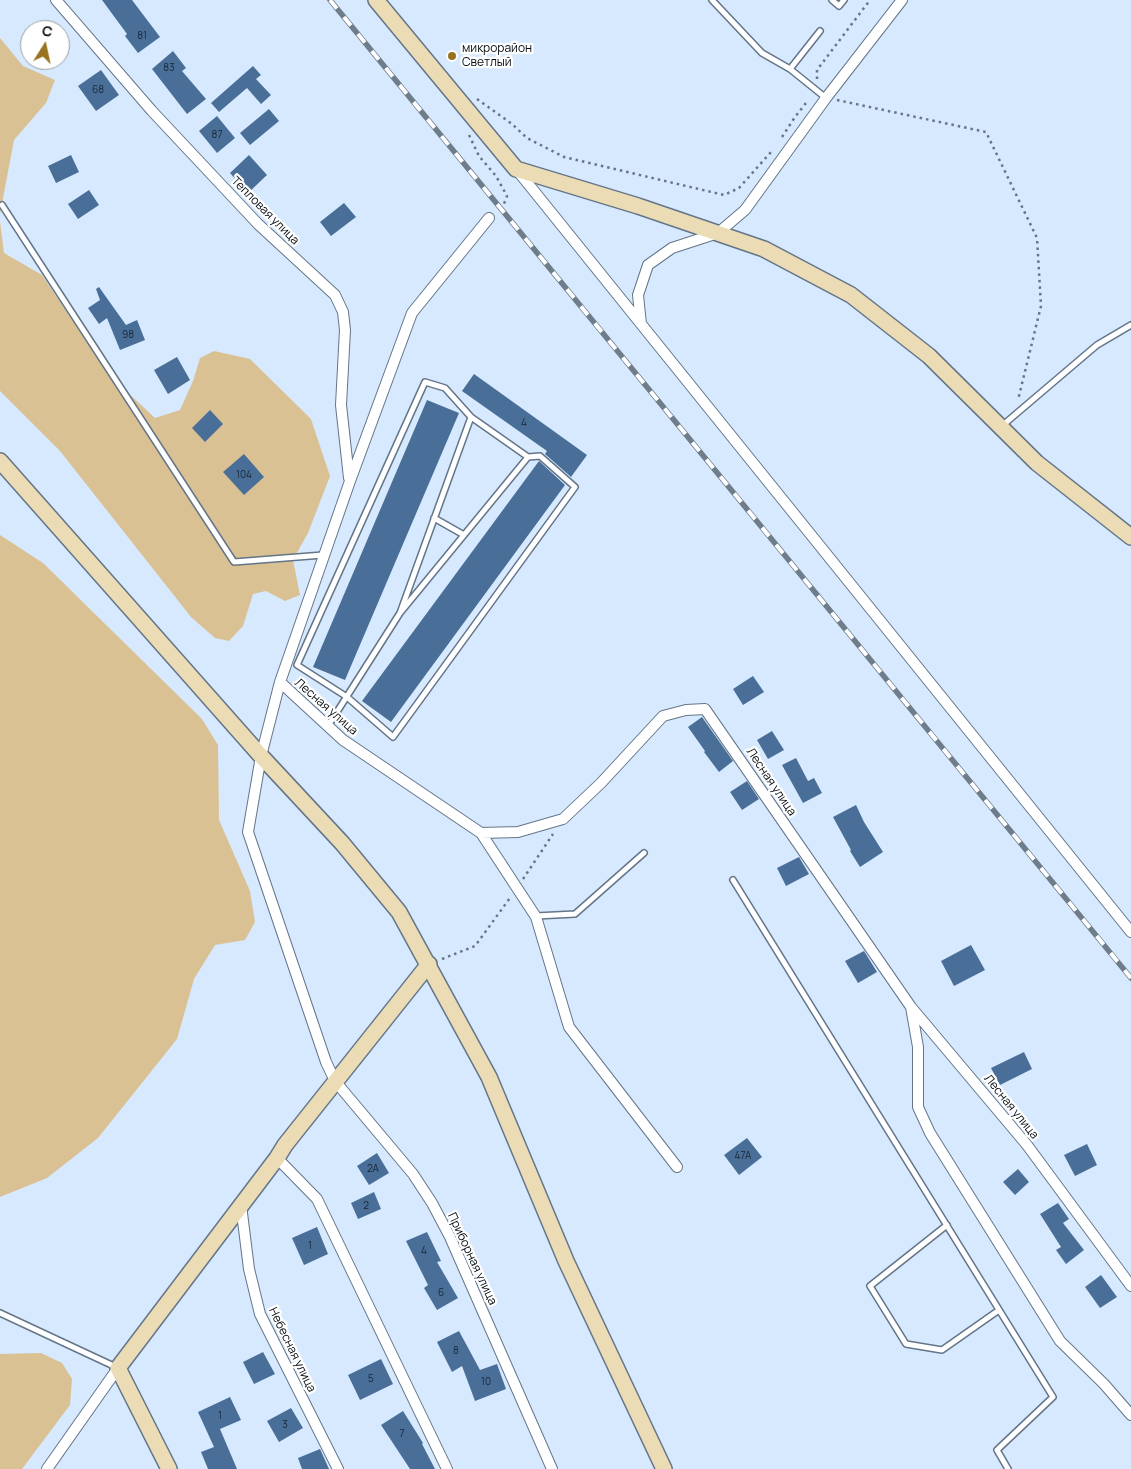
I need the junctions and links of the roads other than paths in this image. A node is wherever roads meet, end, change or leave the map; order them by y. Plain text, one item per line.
1 (56, 0) edge
2 (376, 0) edge
3 (712, 0) edge
4 (832, 0) edge
5 (844, 0) edge
6 (902, 0) edge
7 (820, 31) dead end
8 (790, 69) junction
9 (826, 98) junction
10 (516, 169) junction
11 (2, 205) dead end
12 (489, 218) road end
13 (718, 233) junction
14 (641, 325) junction
15 (1131, 325) edge
16 (471, 417) junction
17 (1000, 427) junction
18 (528, 457) junction
19 (0, 461) edge
20 (350, 481) junction
21 (434, 518) junction
22 (464, 535) junction
23 (1131, 537) edge
24 (324, 555) junction
25 (400, 613) junction
26 (280, 682) junction
27 (347, 697) junction
28 (328, 726) junction
29 (261, 756) junction
30 (481, 833) junction
31 (644, 853) dead end
32 (733, 880) dead end
33 (536, 916) junction
34 (1131, 932) edge
35 (429, 964) junction
36 (911, 1007) junction
37 (335, 1081) junction
38 (277, 1158) junction
39 (677, 1167) dead end
40 (241, 1205) junction
41 (947, 1225) junction
42 (1131, 1286) edge
43 (999, 1310) junction
44 (0, 1313) edge
45 (118, 1368) junction
46 (1131, 1415) edge
47 (47, 1469) edge
48 (169, 1469) edge
49 (338, 1469) edge
50 (447, 1469) edge
51 (552, 1469) edge
52 (664, 1469) edge
53 (1008, 1469) edge

1 - 20 street, Тепловая улица
2 - 10 street
3 - 8 lane
4 - 5 lane
6 - 9 street
7 - 8 lane
8 - 9 lane
9 - 13 street
10 - 13 street
10 - 14 street
11 - 24 lane
12 - 20 street, Приборная улица
13 - 14 street
13 - 17 street
14 - 34 street
15 - 17 lane
16 - 18 lane
16 - 21 lane
16 - 27 lane
17 - 23 street
18 - 22 lane
18 - 27 lane
19 - 29 street
20 - 24 street, Приборная улица
21 - 22 lane
21 - 25 lane
22 - 25 lane
24 - 26 street, Приборная улица
25 - 27 lane
26 - 28 street, Лесная улица
26 - 29 street, Приборная улица
27 - 28 lane
28 - 30 street, Лесная улица
29 - 35 street
29 - 37 street, Приборная улица
30 - 33 street
30 - 36 street, Лесная улица
31 - 33 lane
32 - 41 lane
33 - 39 street
35 - 37 street
35 - 52 street
36 - 42 street, Лесная улица
36 - 46 street
37 - 38 street
37 - 51 street, Приборная улица
38 - 40 street
38 - 50 street
40 - 45 street
40 - 49 street, Небесная улица
41 - 43 lane
41 - 43 lane
43 - 53 lane
44 - 45 lane
45 - 47 street
45 - 48 street

